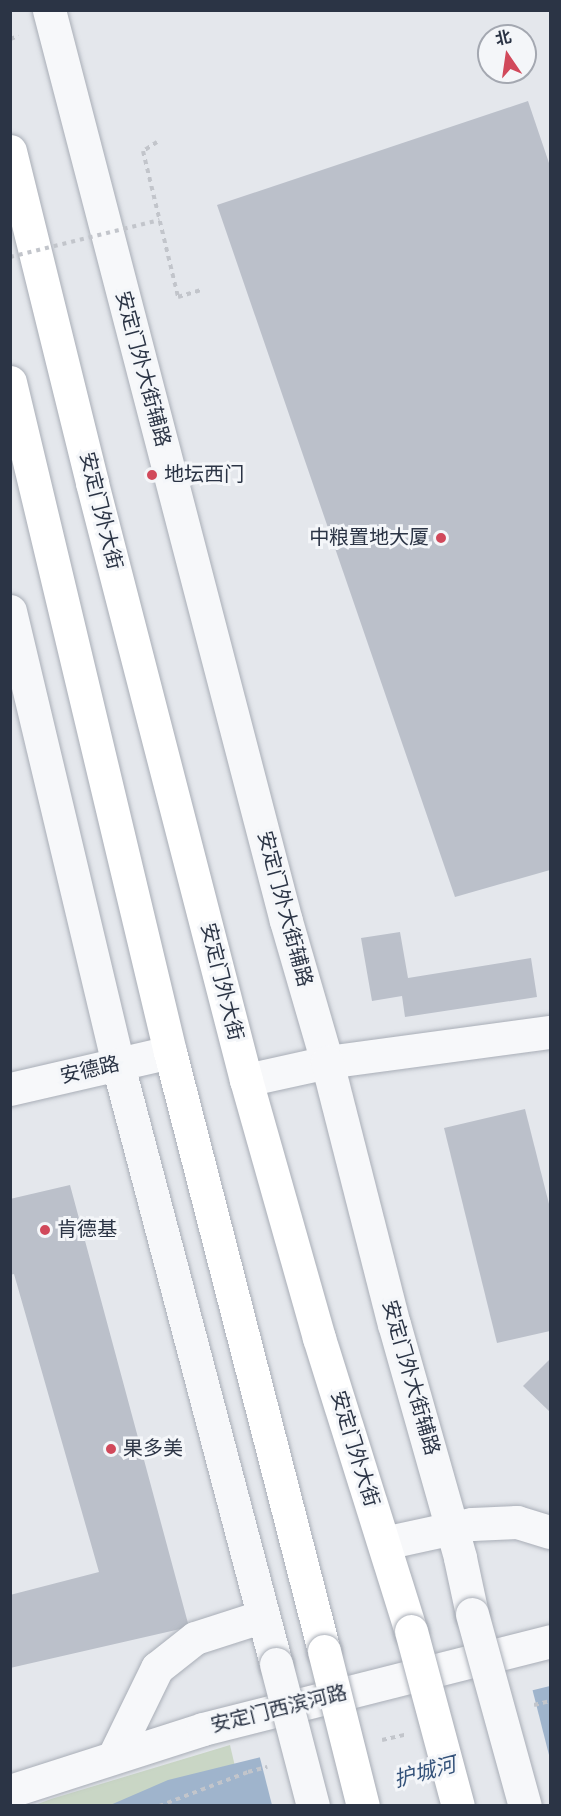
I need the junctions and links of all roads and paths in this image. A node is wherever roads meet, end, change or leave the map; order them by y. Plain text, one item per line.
1 (49, 10) edge
2 (157, 142) dead end
3 (10, 151) edge
4 (160, 220) junction
5 (10, 257) edge
6 (201, 290) dead end
7 (10, 382) edge
8 (10, 611) edge
9 (550, 1032) edge
10 (170, 1052) junction
11 (327, 1062) junction
12 (118, 1065) junction
13 (246, 1080) junction
14 (10, 1089) edge
15 (452, 1528) junction
16 (550, 1532) edge
17 (384, 1543) junction
18 (263, 1616) junction
19 (550, 1641) edge
20 (550, 1701) edge
21 (526, 1707) dead end
22 (410, 1734) dead end
23 (375, 1742) dead end
24 (114, 1756) junction
25 (271, 1766) dead end
26 (10, 1791) edge
27 (159, 1806) edge
28 (313, 1806) edge
29 (363, 1806) edge
30 (458, 1806) edge
31 (525, 1806) edge

1 - 11 street, 安定门外大街辅路
2 - 4 path
3 - 13 main road, 安定门外大街
4 - 5 path, bridge
4 - 6 path
7 - 10 main road
8 - 12 street
9 - 11 street
10 - 12 street, 安德路
10 - 29 main road, bridge
11 - 13 street
11 - 15 street, 安定门外大街辅路
12 - 14 street, 安德路
12 - 18 street
13 - 17 main road, 安定门外大街
15 - 16 street
15 - 17 street
15 - 31 street, 安定门外大街辅路, bridge
17 - 30 main road, 安定门外大街, bridge
18 - 24 street
18 - 28 street, bridge
19 - 24 street, 安定门西滨河路
20 - 21 path
22 - 23 path
24 - 26 street, 安定门西滨河路
25 - 27 path

